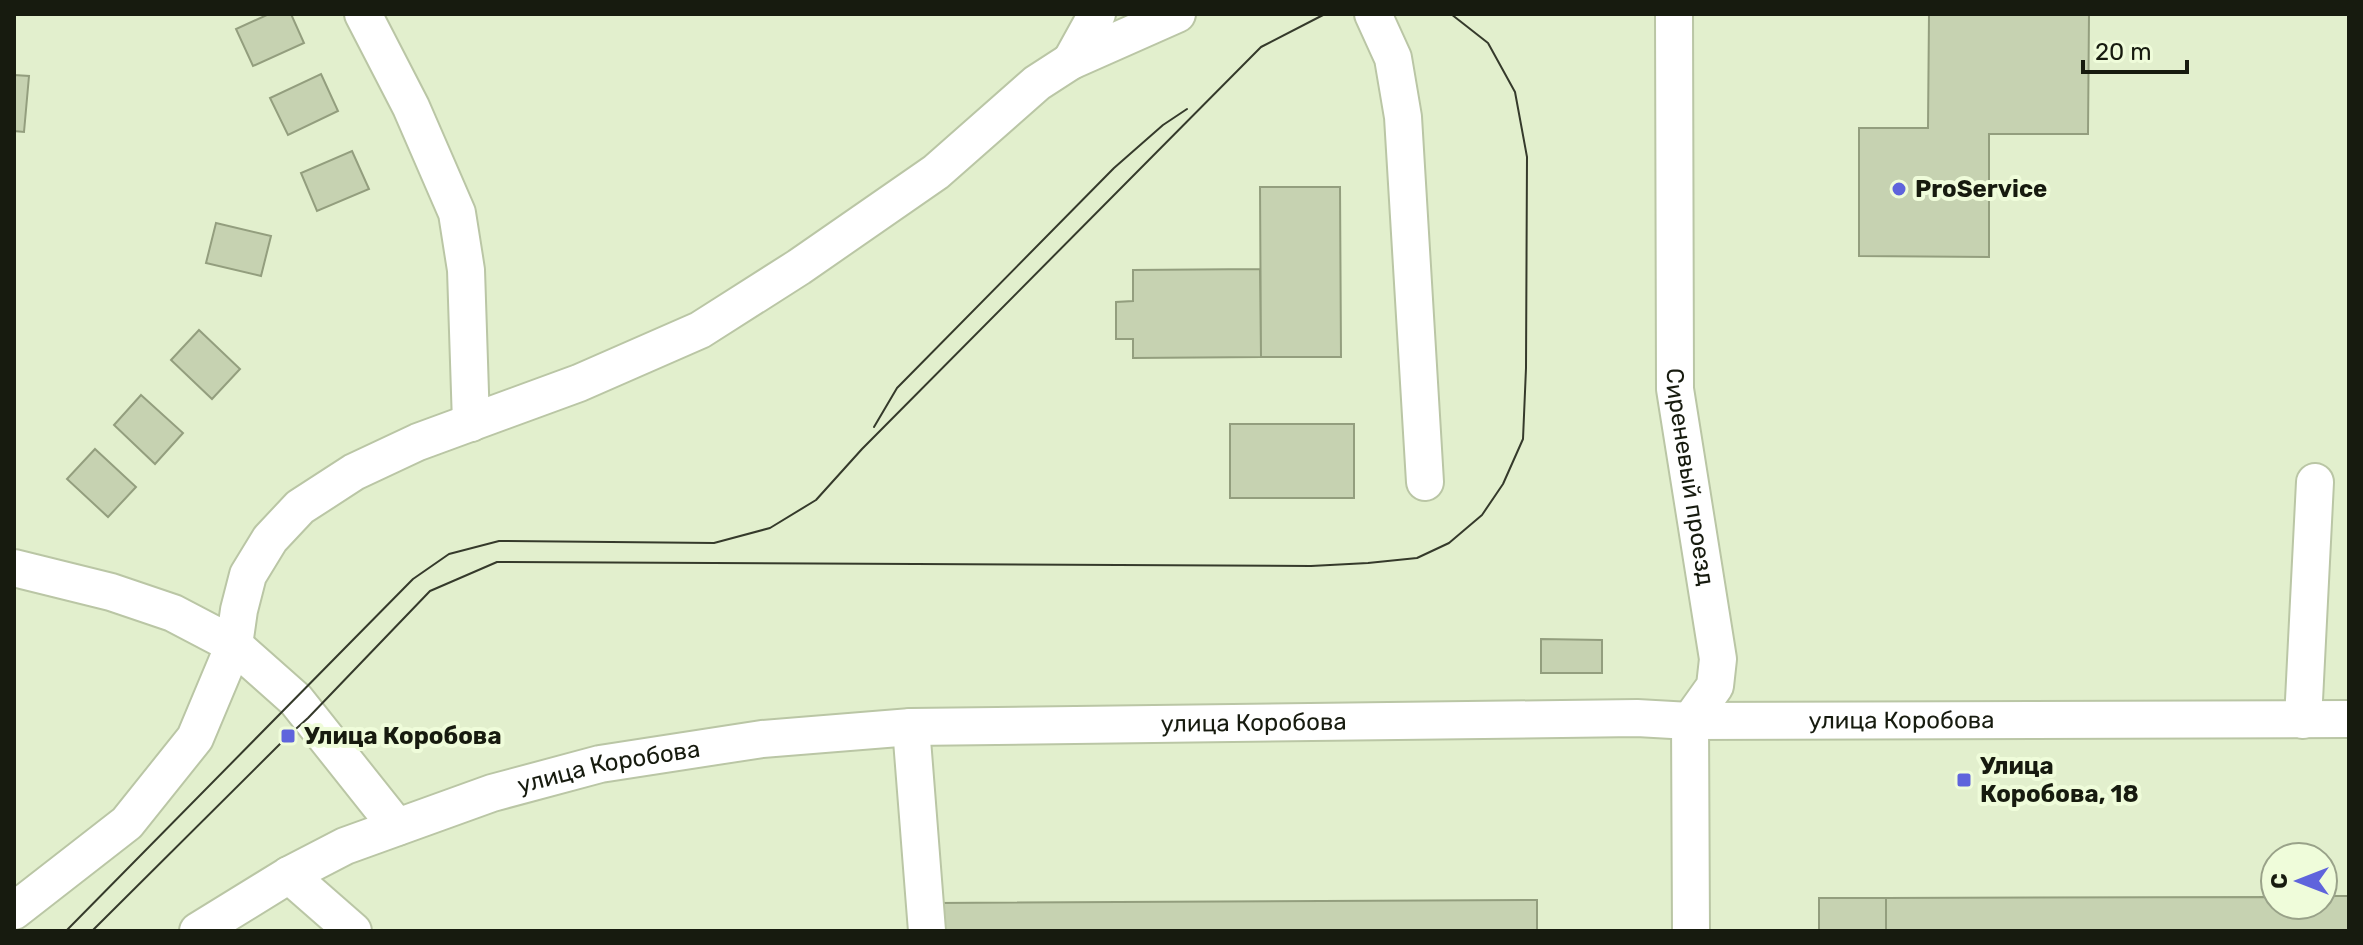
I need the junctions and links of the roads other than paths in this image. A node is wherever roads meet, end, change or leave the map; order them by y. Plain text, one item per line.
1 (363, 14) edge
2 (1097, 14) edge
3 (1177, 14) edge
4 (1373, 14) edge
5 (1674, 14) edge
6 (1071, 61) junction
7 (471, 423) junction
8 (1425, 482) dead end
9 (2315, 482) dead end
10 (14, 568) edge
11 (234, 645) junction
12 (2349, 719) edge
13 (2303, 720) junction
14 (1690, 721) junction
15 (911, 727) junction
16 (397, 827) junction
17 (289, 875) junction
18 (14, 911) edge
19 (198, 931) edge
20 (353, 931) edge
21 (927, 931) edge
22 (1691, 931) edge

1 - 7 street
2 - 6 street
3 - 6 street
4 - 8 street
5 - 14 street, Сиреневый проезд
6 - 7 street
7 - 11 street
9 - 13 street
10 - 11 street
11 - 16 street
11 - 18 street
12 - 13 street, улица Коробова
13 - 14 street, улица Коробова
14 - 15 street, улица Коробова
14 - 22 street
15 - 16 street, улица Коробова
15 - 21 street
16 - 17 street, улица Коробова
17 - 19 street, улица Коробова
17 - 20 street

